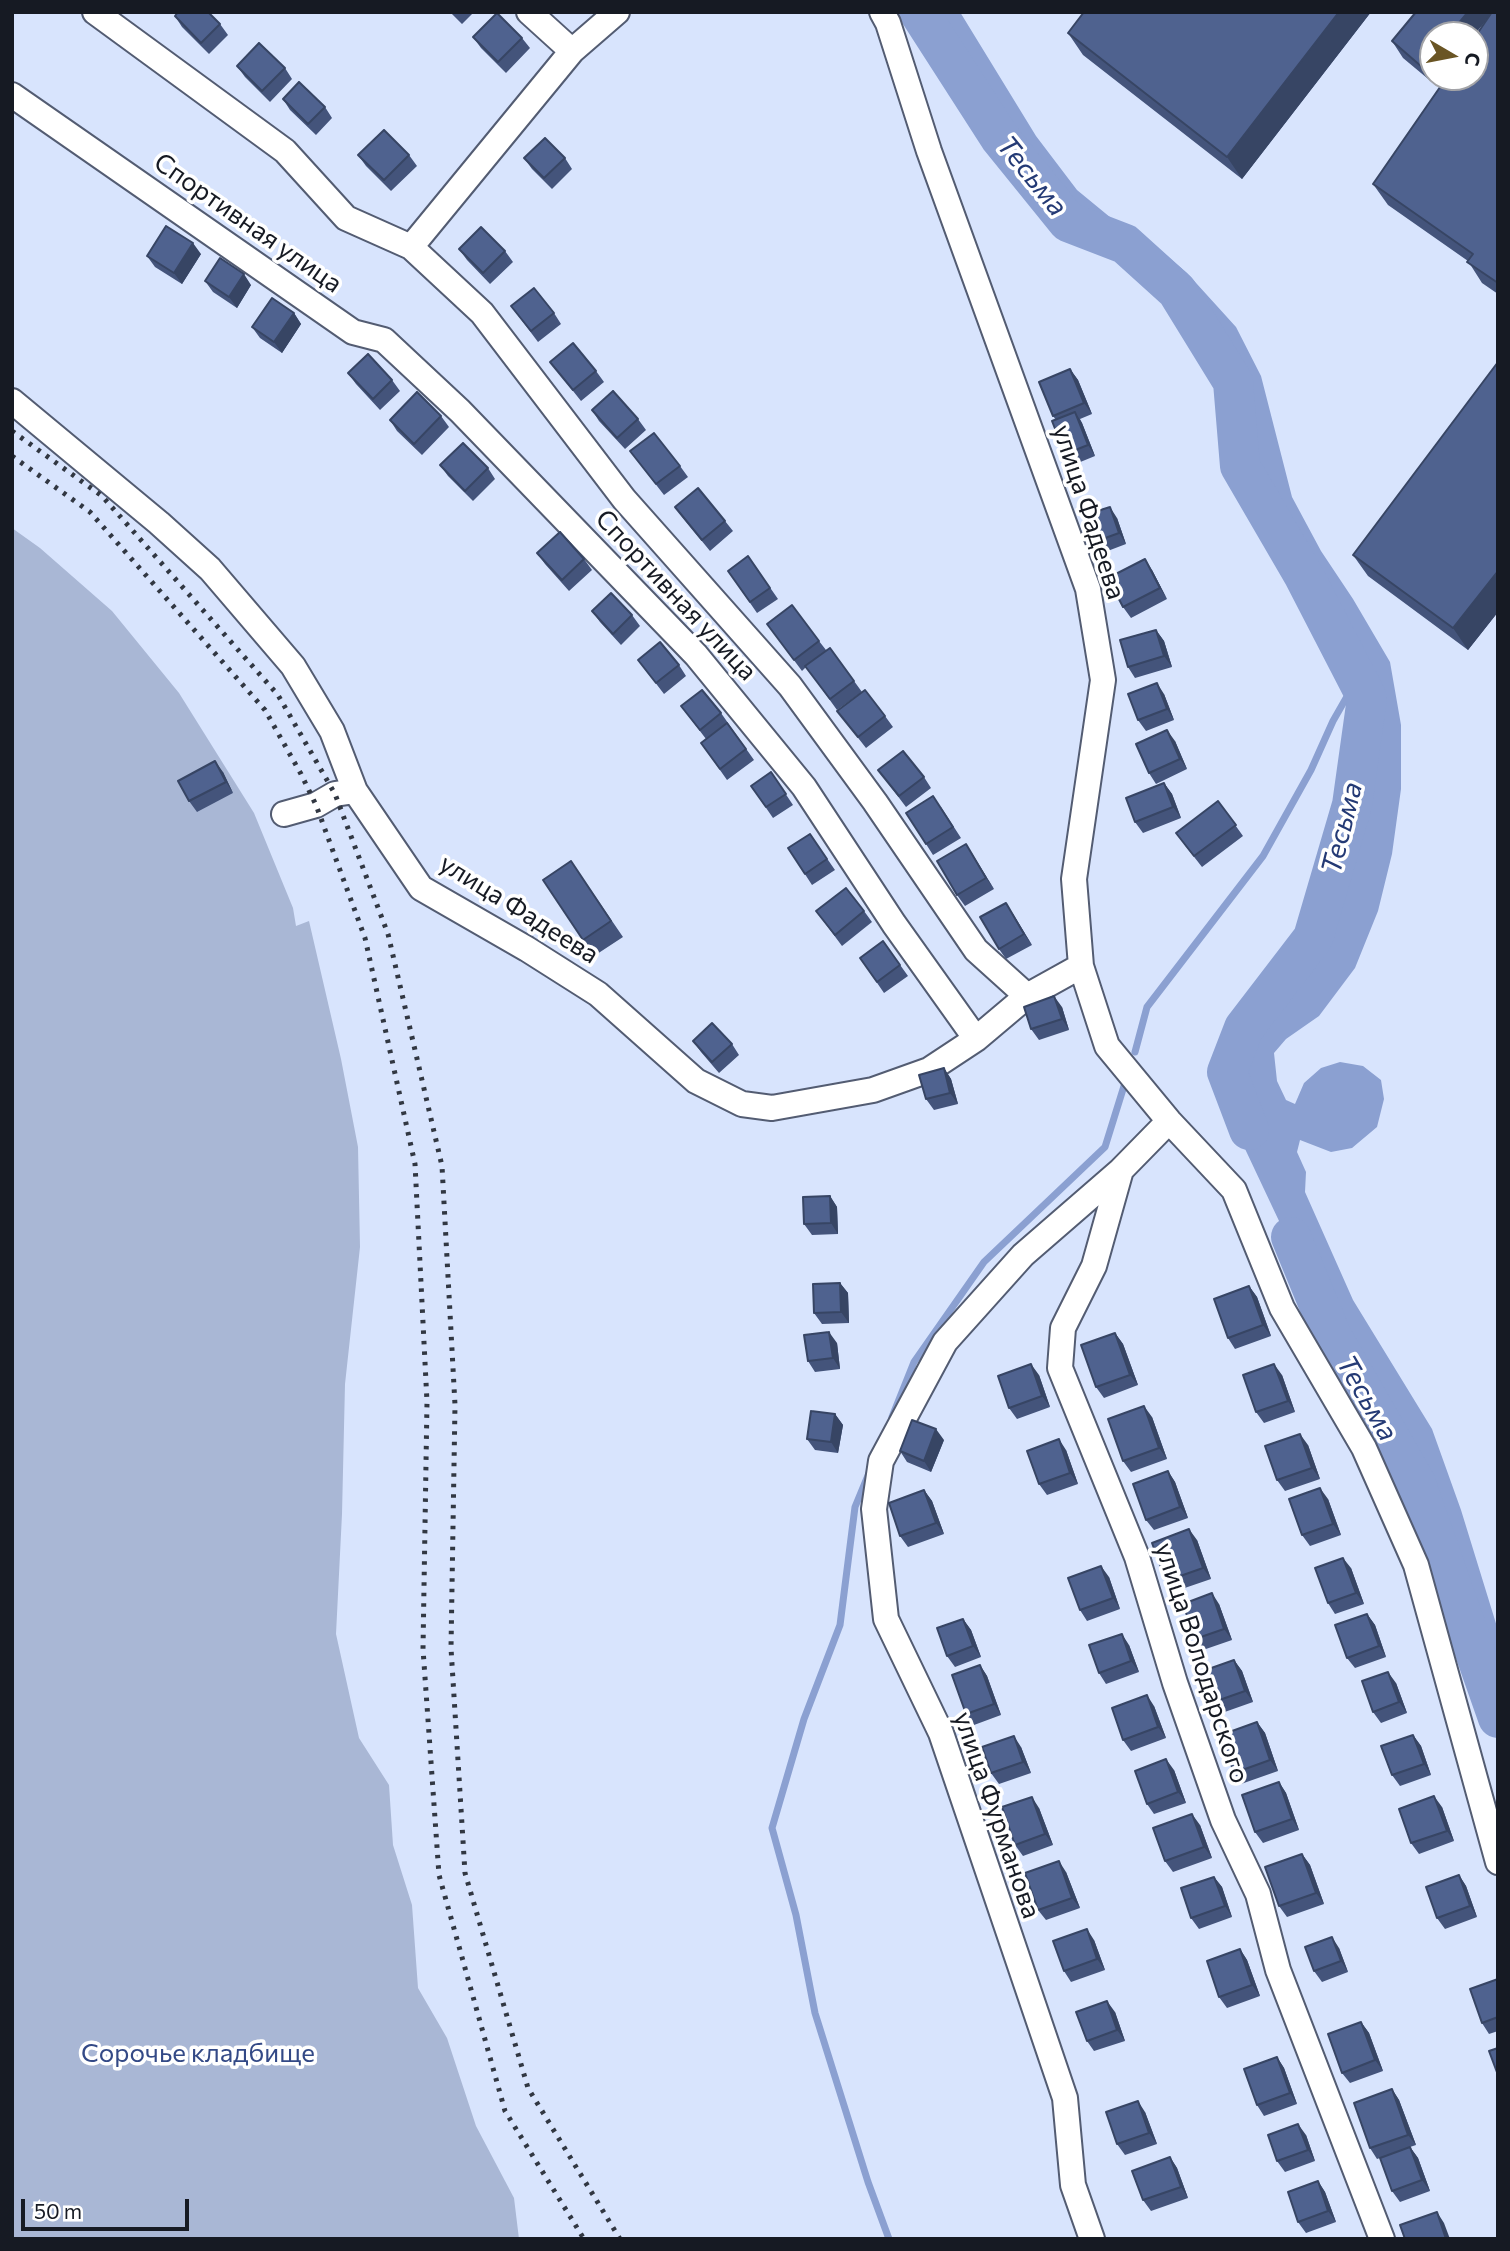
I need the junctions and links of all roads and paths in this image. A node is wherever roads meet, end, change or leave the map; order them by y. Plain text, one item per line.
1 (95, 12) edge
2 (529, 12) edge
3 (617, 12) edge
4 (882, 12) edge
5 (572, 51) junction
6 (12, 95) edge
7 (411, 247) junction
8 (12, 401) edge
9 (355, 791) junction
10 (284, 814) dead end
11 (1081, 966) junction
12 (1027, 996) junction
13 (976, 1039) junction
14 (1169, 1121) junction
15 (1121, 1170) junction
16 (1498, 1862) edge
17 (1092, 2239) edge
18 (1382, 2239) edge

1 - 7 street, Спортивная улица
2 - 5 street
3 - 5 street
4 - 11 street, улица Фадеева
5 - 7 street
6 - 13 street, Спортивная улица
7 - 12 street, Спортивная улица
8 - 9 street, улица Фадеева
9 - 10 street
9 - 13 street, улица Фадеева
11 - 12 street
11 - 14 street, улица Фадеева
12 - 13 street
14 - 15 street, улица Володарского
14 - 16 street, улица Фадеева
15 - 17 street, улица Фурманова
15 - 18 street, улица Володарского

